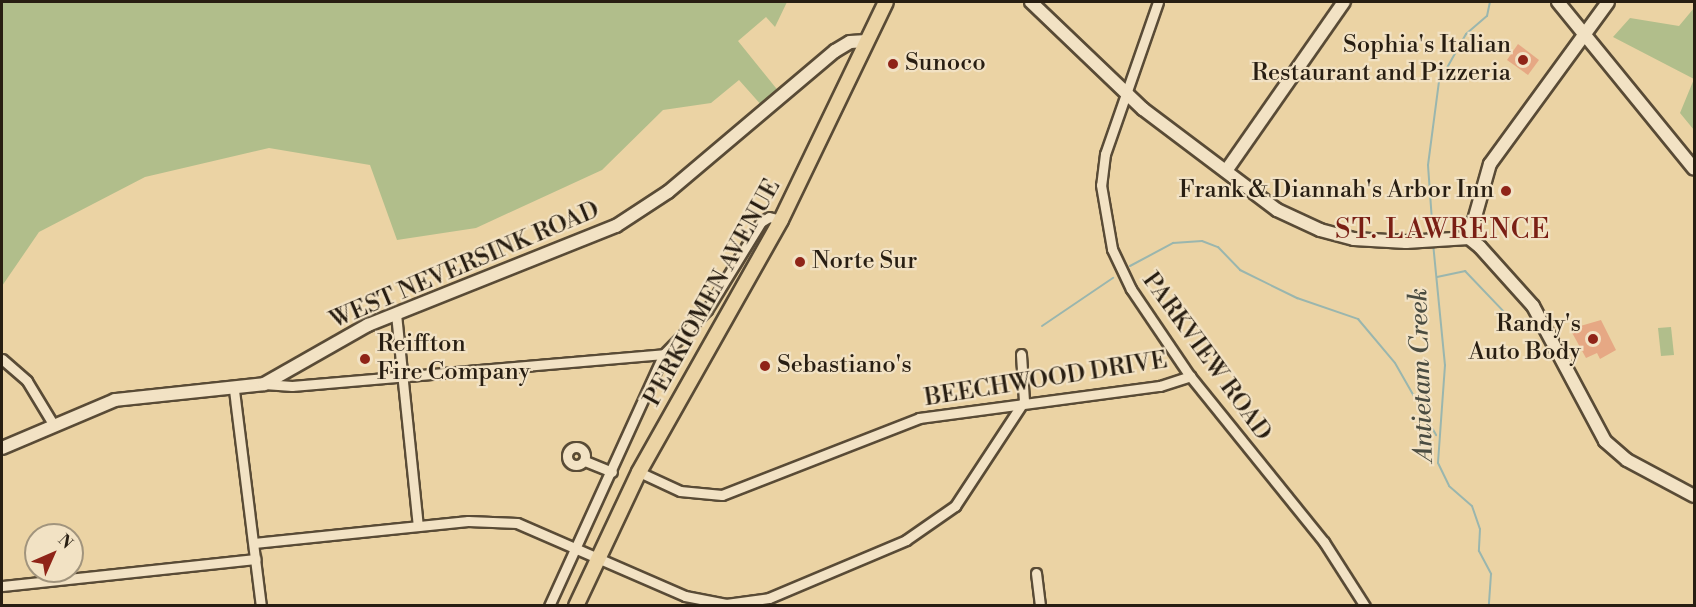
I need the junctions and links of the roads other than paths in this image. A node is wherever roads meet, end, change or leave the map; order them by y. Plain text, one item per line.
1 (886, 2) edge
2 (1031, 2) edge
3 (1158, 2) edge
4 (1344, 2) edge
5 (1558, 2) edge
6 (1608, 2) edge
7 (1585, 33) junction
8 (867, 41) junction
9 (1124, 92) junction
10 (1695, 169) edge
11 (1226, 171) junction
12 (781, 220) junction
13 (1469, 238) junction
14 (396, 314) junction
15 (664, 354) junction
16 (1021, 354) dead end
17 (2, 359) edge
18 (1190, 376) junction
19 (401, 377) junction
20 (264, 384) junction
21 (234, 390) junction
22 (1024, 401) junction
23 (53, 424) junction
24 (2, 448) edge
25 (585, 461) dead end
26 (612, 472) junction
27 (639, 472) junction
28 (1695, 496) edge
29 (418, 526) junction
30 (254, 543) junction
31 (578, 547) junction
32 (598, 558) junction
33 (256, 559) junction
34 (1036, 573) dead end
35 (2, 586) edge
36 (261, 606) edge
37 (549, 606) edge
38 (576, 606) edge
39 (1040, 606) edge
40 (1365, 606) edge

1 - 8 main road, PERKIOMEN AVENUE
2 - 9 street
3 - 9 street, PARKVIEW ROAD
4 - 11 street
5 - 7 street
6 - 7 street
7 - 10 street
7 - 13 street
8 - 12 main road, PERKIOMEN AVENUE
8 - 14 street, WEST NEVERSINK ROAD
9 - 11 street
9 - 18 street, PARKVIEW ROAD
11 - 13 street
12 - 15 street
12 - 27 main road, PERKIOMEN AVENUE
13 - 28 street
14 - 19 street
14 - 20 street, WEST NEVERSINK ROAD
15 - 19 street
15 - 26 street
16 - 22 street
17 - 23 street
18 - 22 street, BEECHWOOD DRIVE
18 - 40 street, PARKVIEW ROAD
19 - 20 street
19 - 29 street
20 - 21 street, WEST NEVERSINK ROAD
21 - 23 street, WEST NEVERSINK ROAD
21 - 30 street
22 - 27 street, BEECHWOOD DRIVE
22 - 32 street
23 - 24 street, WEST NEVERSINK ROAD
25 - 26 street
26 - 31 street
27 - 32 main road, PERKIOMEN AVENUE
29 - 30 street
29 - 31 street
30 - 33 street
31 - 32 street
31 - 37 street
32 - 38 main road, PERKIOMEN AVENUE
33 - 35 street
33 - 36 street
34 - 39 street

